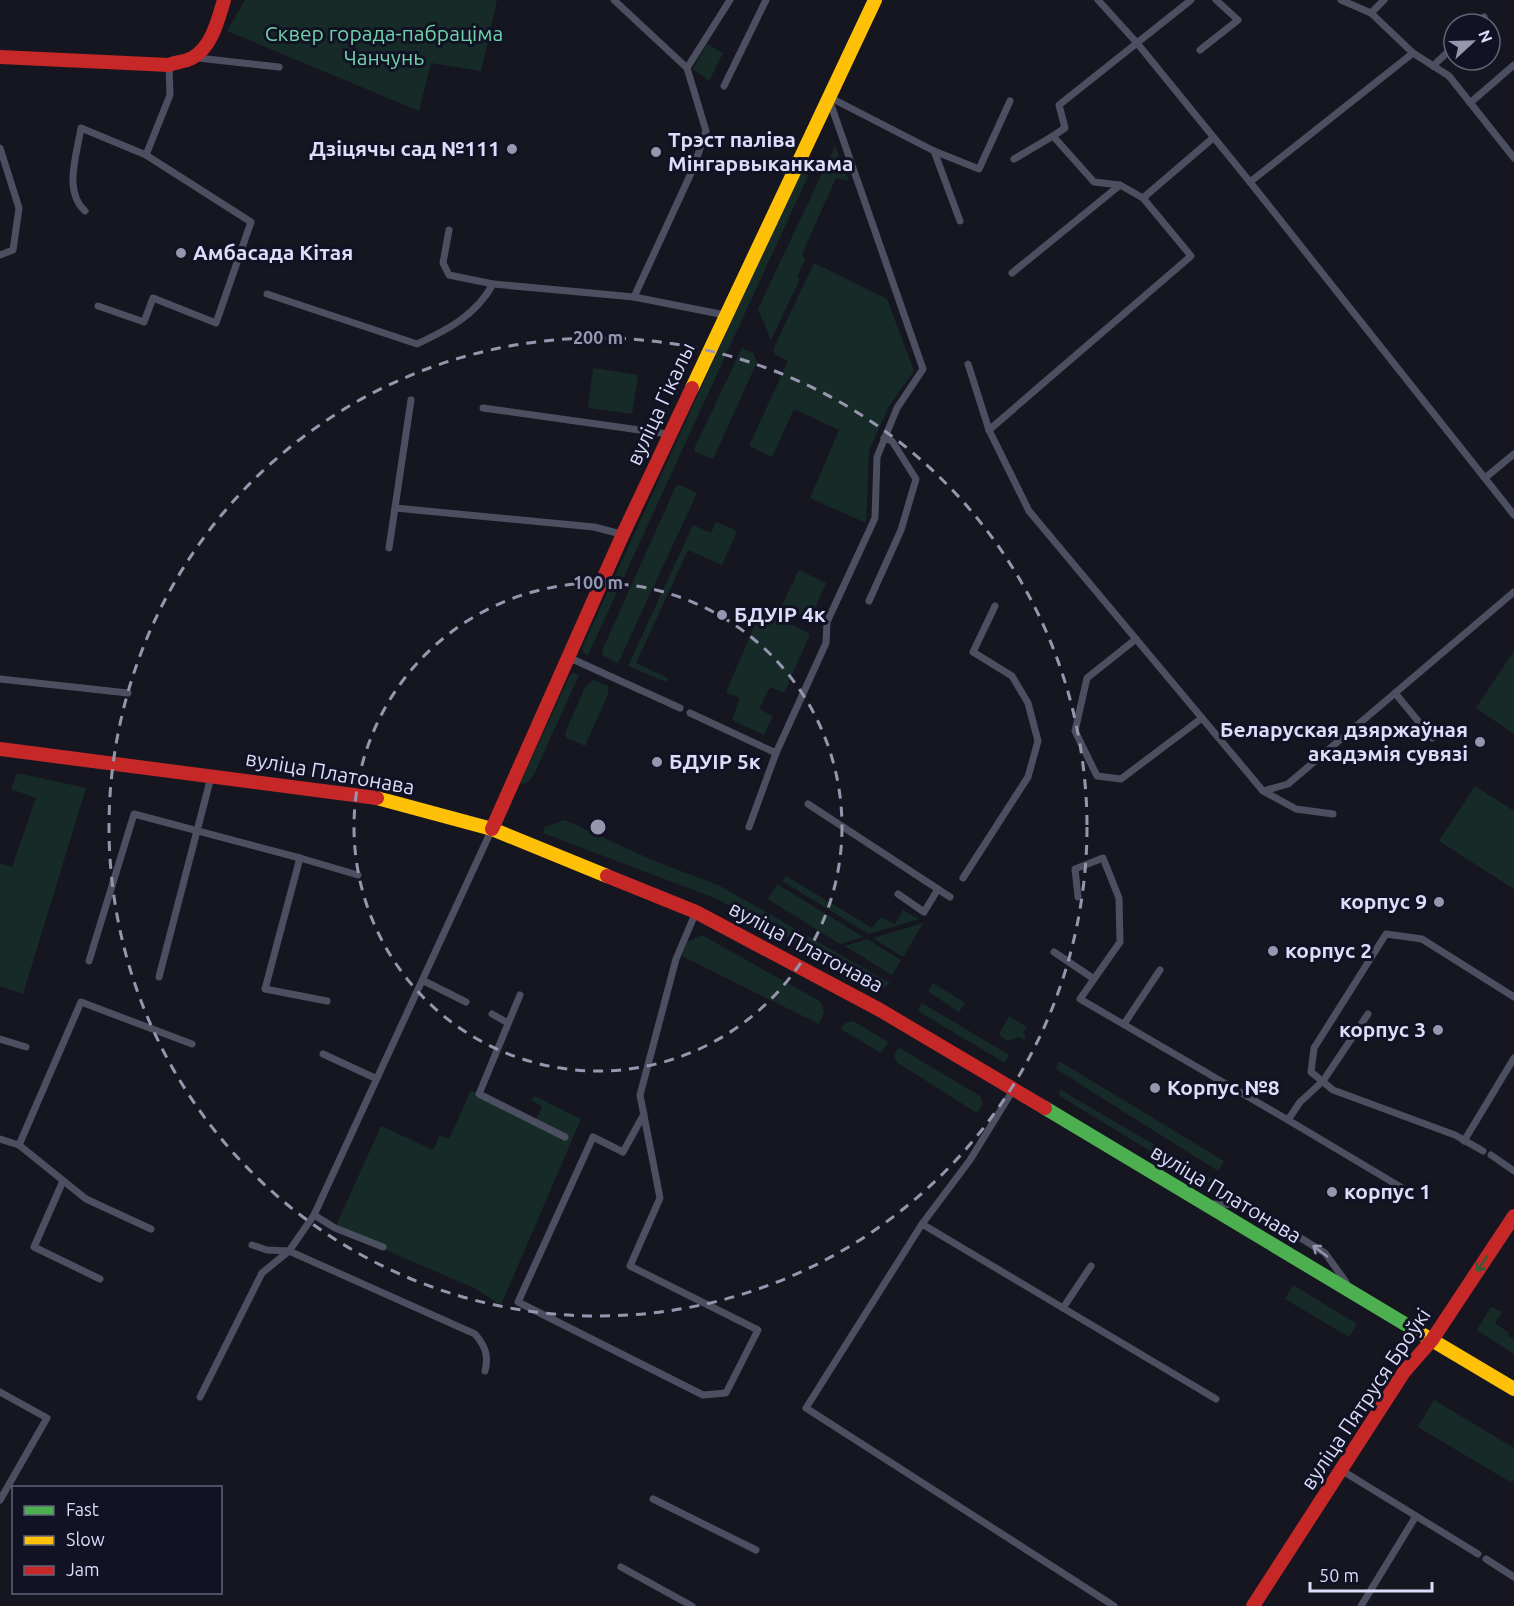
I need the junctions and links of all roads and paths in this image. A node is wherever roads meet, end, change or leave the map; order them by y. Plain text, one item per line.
1 (224, 0) edge
2 (614, 0) edge
3 (730, 0) edge
4 (766, 0) edge
5 (875, 0) edge
6 (1098, 0) edge
7 (1191, 0) edge
8 (1216, 0) edge
9 (1341, 0) edge
10 (1384, 0) edge
11 (1353, 2) edge
12 (1371, 13) junction
13 (1137, 43) junction
14 (1200, 50) dead end
15 (1413, 53) junction
16 (0, 57) edge
17 (194, 57) junction
18 (1442, 57) edge
19 (169, 65) junction
20 (1514, 65) edge
21 (1433, 66) junction
22 (279, 67) dead end
23 (687, 68) junction
24 (724, 87) dead end
25 (828, 97) junction
26 (1010, 101) dead end
27 (1470, 103) junction
28 (1053, 136) junction
29 (1214, 138) junction
30 (0, 148) edge
31 (934, 152) junction
32 (146, 155) junction
33 (1514, 158) edge
34 (1014, 159) dead end
35 (1250, 182) junction
36 (1120, 185) junction
37 (1143, 198) junction
38 (85, 211) dead end
39 (960, 221) dead end
40 (449, 230) dead end
41 (0, 255) edge
42 (1012, 273) dead end
43 (493, 284) junction
44 (267, 294) dead end
45 (634, 297) junction
46 (98, 306) dead end
47 (726, 315) junction
48 (968, 364) dead end
49 (411, 400) dead end
50 (483, 408) dead end
51 (989, 430) junction
52 (670, 435) junction
53 (884, 438) junction
54 (1514, 454) edge
55 (1485, 478) junction
56 (395, 508) junction
57 (1514, 514) edge
58 (623, 534) junction
59 (389, 548) dead end
60 (1514, 592) edge
61 (869, 601) dead end
62 (995, 606) dead end
63 (1137, 639) junction
64 (567, 658) junction
65 (0, 680) edge
66 (128, 693) dead end
67 (1395, 693) junction
68 (680, 708) dead end
69 (690, 712) dead end
70 (1202, 718) junction
71 (1432, 738) dead end
72 (0, 749) edge
73 (776, 753) junction
74 (212, 775) junction
75 (1263, 791) junction
76 (808, 804) dead end
77 (1334, 814) dead end
78 (749, 827) dead end
79 (492, 829) junction
80 (197, 832) junction
81 (300, 858) junction
82 (358, 875) dead end
83 (963, 878) dead end
84 (938, 889) junction
85 (898, 894) dead end
86 (950, 897) dead end
87 (1078, 897) dead end
88 (696, 912) junction
89 (1054, 952) dead end
90 (89, 961) dead end
91 (1160, 970) dead end
92 (159, 976) dead end
93 (1094, 979) junction
94 (424, 981) junction
95 (520, 995) dead end
96 (1514, 997) edge
97 (327, 1001) dead end
98 (466, 1002) dead end
99 (492, 1014) dead end
100 (1368, 1014) dead end
101 (508, 1023) junction
102 (1124, 1024) junction
103 (0, 1039) edge
104 (192, 1044) dead end
105 (26, 1047) dead end
106 (324, 1054) dead end
107 (1514, 1058) edge
108 (375, 1078) junction
109 (1323, 1081) junction
110 (1013, 1090) junction
111 (644, 1114) junction
112 (1288, 1120) junction
113 (565, 1137) dead end
114 (0, 1139) edge
115 (1464, 1141) junction
116 (19, 1145) junction
117 (1483, 1151) dead end
118 (1491, 1155) dead end
119 (1514, 1171) edge
120 (63, 1181) junction
121 (1409, 1192) dead end
122 (1201, 1203) junction
123 (314, 1215) junction
124 (1514, 1215) edge
125 (922, 1224) junction
126 (151, 1229) dead end
127 (252, 1245) dead end
128 (383, 1247) dead end
129 (289, 1251) junction
130 (1091, 1266) dead end
131 (100, 1279) dead end
132 (1356, 1296) junction
133 (1063, 1308) junction
134 (1432, 1340) junction
135 (485, 1371) dead end
136 (1514, 1389) edge
137 (0, 1392) edge
138 (200, 1397) dead end
139 (1216, 1399) dead end
140 (1341, 1470) junction
141 (653, 1499) dead end
142 (0, 1500) edge
143 (1416, 1516) junction
144 (756, 1550) dead end
145 (1478, 1554) dead end
146 (1486, 1559) dead end
147 (621, 1567) dead end
148 (1514, 1576) edge
149 (692, 1606) edge
150 (1114, 1606) edge
151 (1253, 1606) edge
152 (1361, 1606) edge

1 - 17 main road
2 - 23 lane
3 - 23 lane
4 - 24 lane
5 - 25 main road, вуліца Гікалы
6 - 13 lane
7 - 13 lane
8 - 14 lane
9 - 11 lane
10 - 12 lane
11 - 12 lane
12 - 15 lane
13 - 28 lane
13 - 29 lane
15 - 21 lane
15 - 35 lane
16 - 19 main road
17 - 19 main road
17 - 22 lane
18 - 21 lane
19 - 32 lane
20 - 27 lane
21 - 27 lane
23 - 45 lane
25 - 31 lane
25 - 47 main road, вуліца Гікалы
25 - 53 lane
26 - 31 lane
27 - 33 lane
28 - 34 lane
28 - 36 lane
29 - 35 lane
29 - 37 lane
30 - 41 lane
31 - 39 lane
32 - 38 lane
32 - 46 lane
35 - 55 lane
36 - 37 lane
36 - 42 lane
37 - 51 lane
40 - 43 lane
43 - 44 lane
43 - 45 lane
45 - 47 lane
47 - 52 main road, вуліца Гікалы
48 - 51 lane
49 - 56 lane
50 - 52 lane
51 - 63 lane
52 - 58 main road, вуліца Гікалы
53 - 61 lane
53 - 73 lane
54 - 55 lane
55 - 57 lane
56 - 58 lane
56 - 59 lane
58 - 64 main road, вуліца Гікалы
60 - 67 lane
62 - 83 lane
63 - 70 lane
63 - 70 lane
64 - 68 lane
64 - 79 main road, вуліца Гікалы
65 - 66 lane
67 - 71 lane
67 - 75 lane
69 - 73 lane
70 - 75 lane
72 - 74 main road, вуліца Платонава
73 - 78 lane
74 - 79 main road, вуліца Платонава
74 - 80 lane
75 - 77 lane
76 - 84 lane
79 - 88 main road, вуліца Платонава
79 - 94 lane
80 - 81 lane
80 - 90 lane
80 - 92 lane
81 - 82 lane
81 - 97 lane
84 - 85 lane
84 - 86 lane
87 - 93 lane
88 - 110 main road, вуліца Платонава
88 - 111 lane
89 - 93 lane
91 - 102 lane
93 - 102 lane
94 - 98 lane
94 - 108 lane
95 - 101 lane
96 - 109 lane
99 - 101 lane
100 - 109 lane
101 - 113 lane
102 - 112 lane
103 - 105 lane
104 - 116 lane
106 - 108 lane
107 - 115 lane
108 - 123 lane
109 - 112 lane
109 - 115 lane
110 - 122 main road, вуліца Платонава
110 - 125 lane
111 - 111 lane
112 - 121 lane
114 - 116 lane
115 - 117 lane
116 - 120 lane
118 - 119 lane
120 - 126 lane
120 - 131 lane
122 - 132 main road, вуліца Платонава
132 -> 122 lane
123 - 128 lane
123 - 129 lane
124 -> 134 main road, вуліца Пятруся Броўкі
125 - 133 lane
125 - 150 lane
127 - 129 lane
129 - 135 lane
129 - 138 lane
130 - 133 lane
132 - 134 main road, вуліца Платонава
133 - 139 lane
134 - 136 main road, вуліца Платонава
134 - 140 main road, вуліца Пятруся Броўкі
137 - 142 lane
140 - 143 lane
140 - 151 main road, вуліца Пятруся Броўкі
141 - 144 lane
143 - 145 lane
143 - 152 lane
146 - 148 lane
147 - 149 lane

